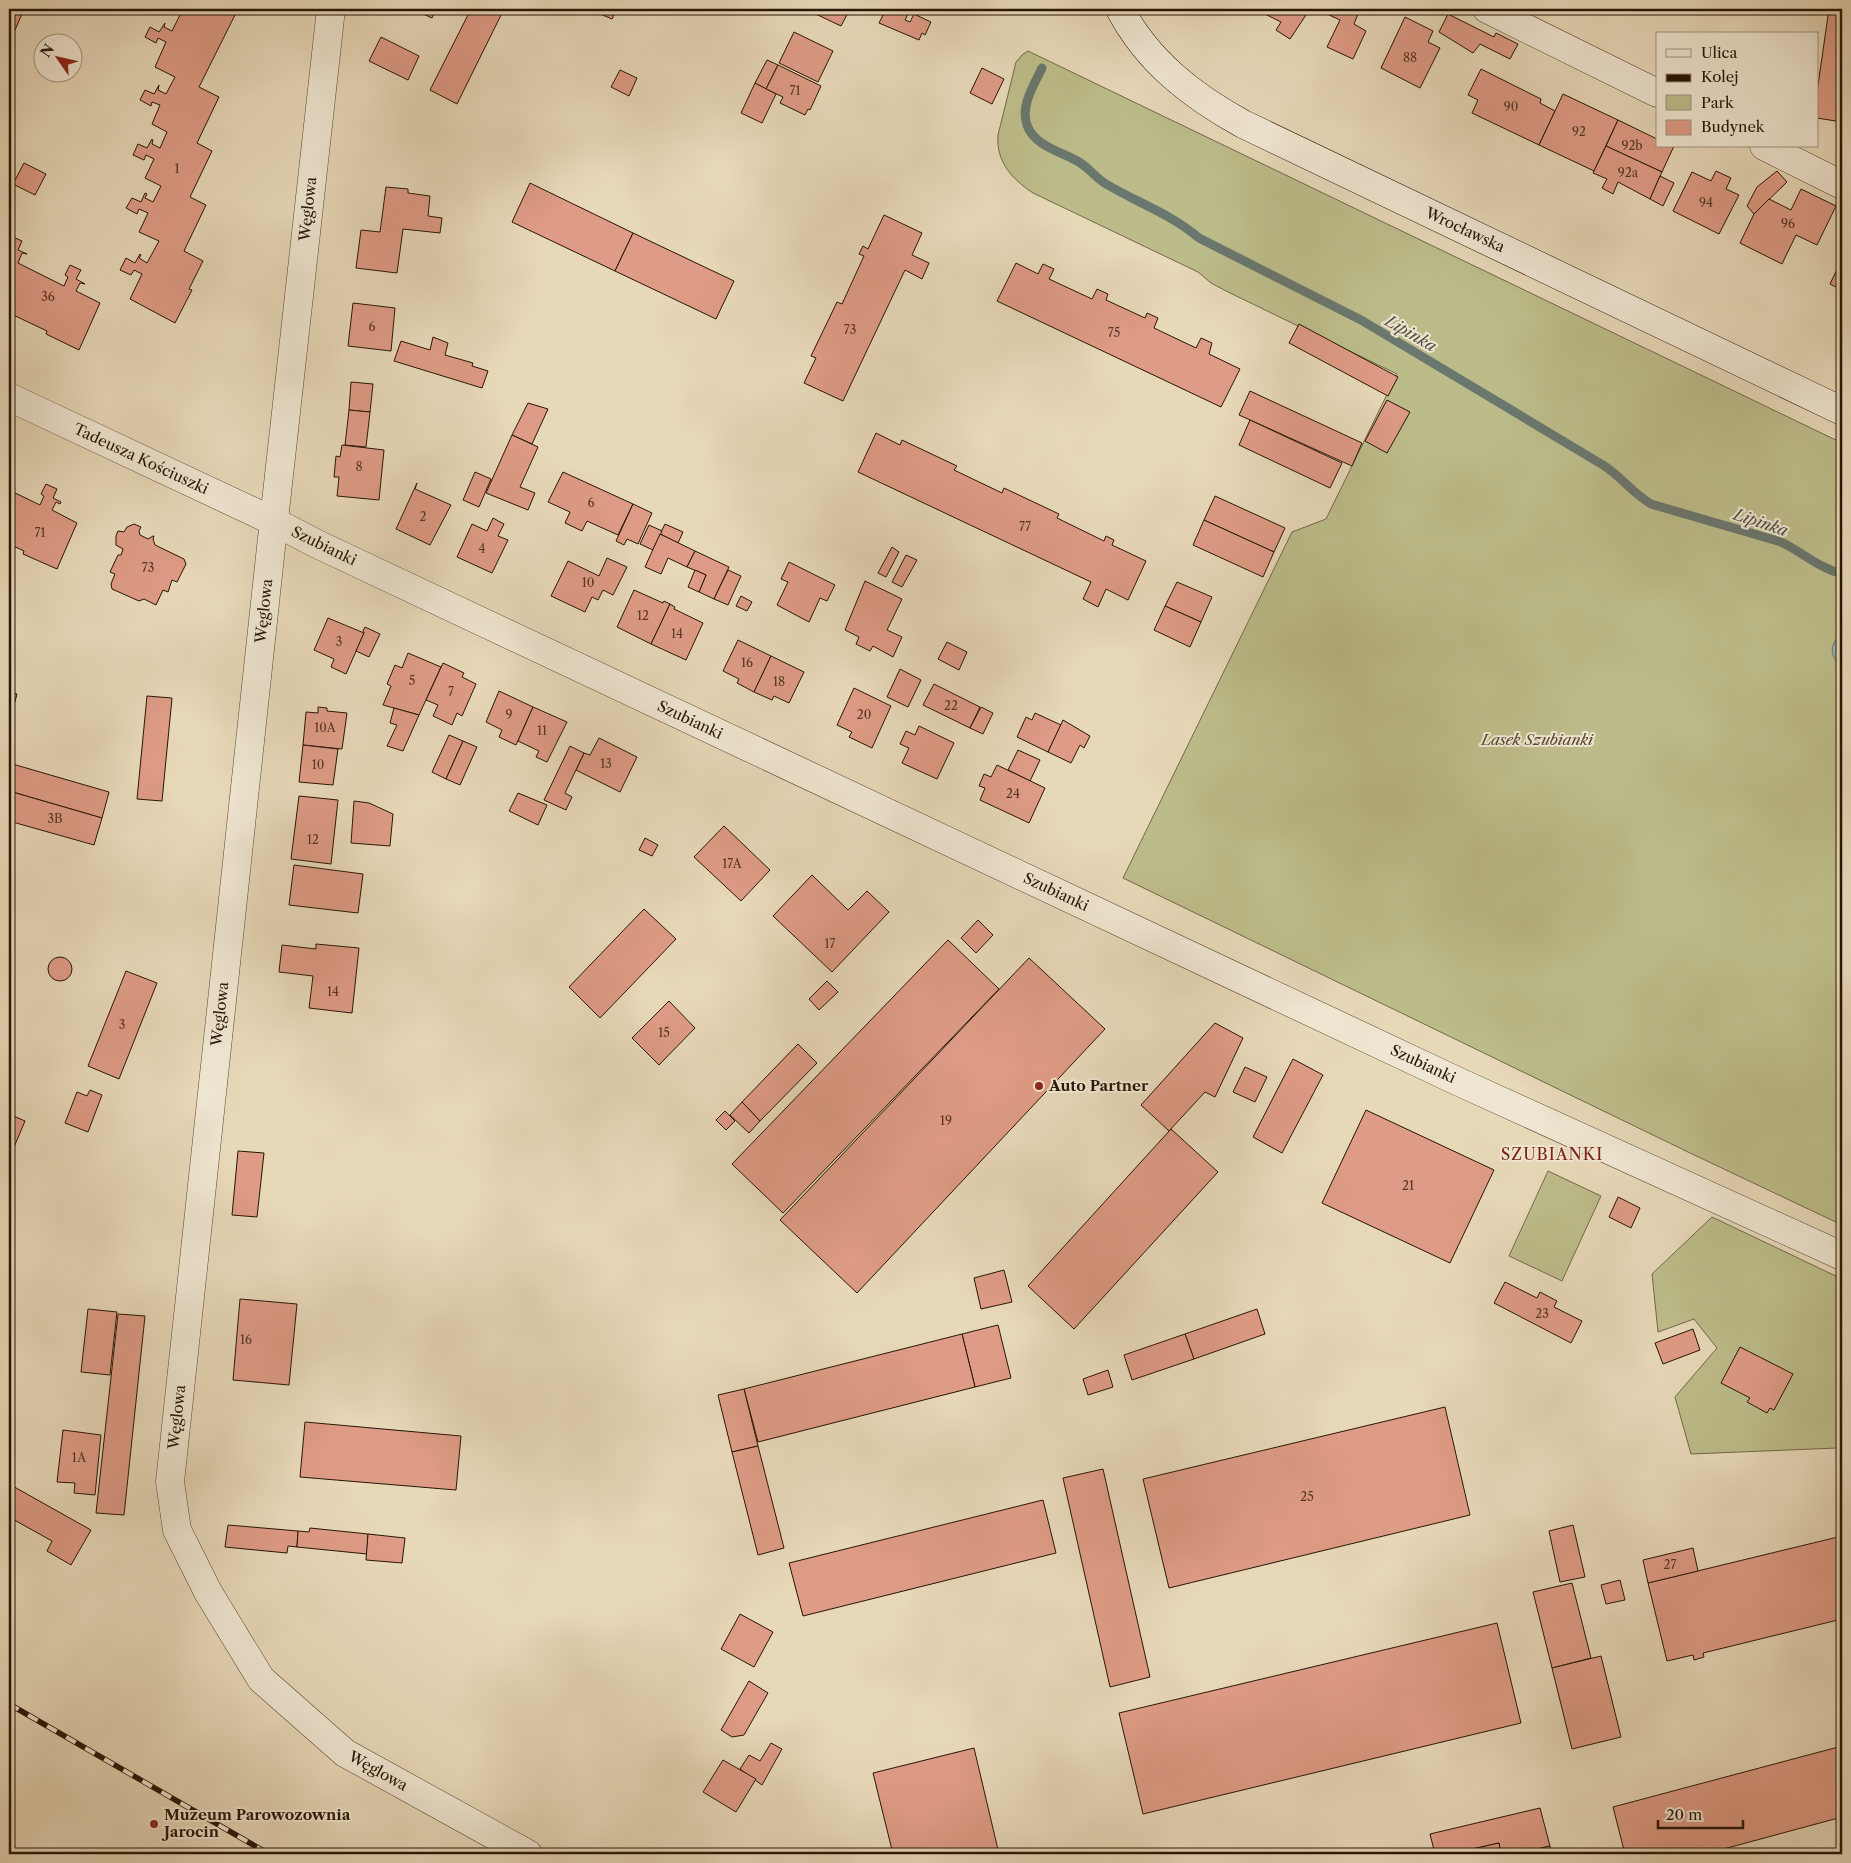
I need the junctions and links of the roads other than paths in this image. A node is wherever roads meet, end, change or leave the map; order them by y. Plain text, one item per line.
1 (331, 9) edge
2 (1120, 9) edge
3 (1487, 9) edge
4 (1656, 93) edge
5 (1768, 148) edge
6 (1842, 185) edge
7 (9, 397) edge
8 (1842, 411) edge
9 (274, 522) junction
10 (1842, 1256) edge
11 (528, 1854) edge

1 - 9 street, Węglowa
2 - 8 street, Wrocławska
3 - 4 street
5 - 6 street
7 - 9 street, Tadeusza Kościuszki
9 - 10 street, Szubianki
9 - 11 street, Węglowa

